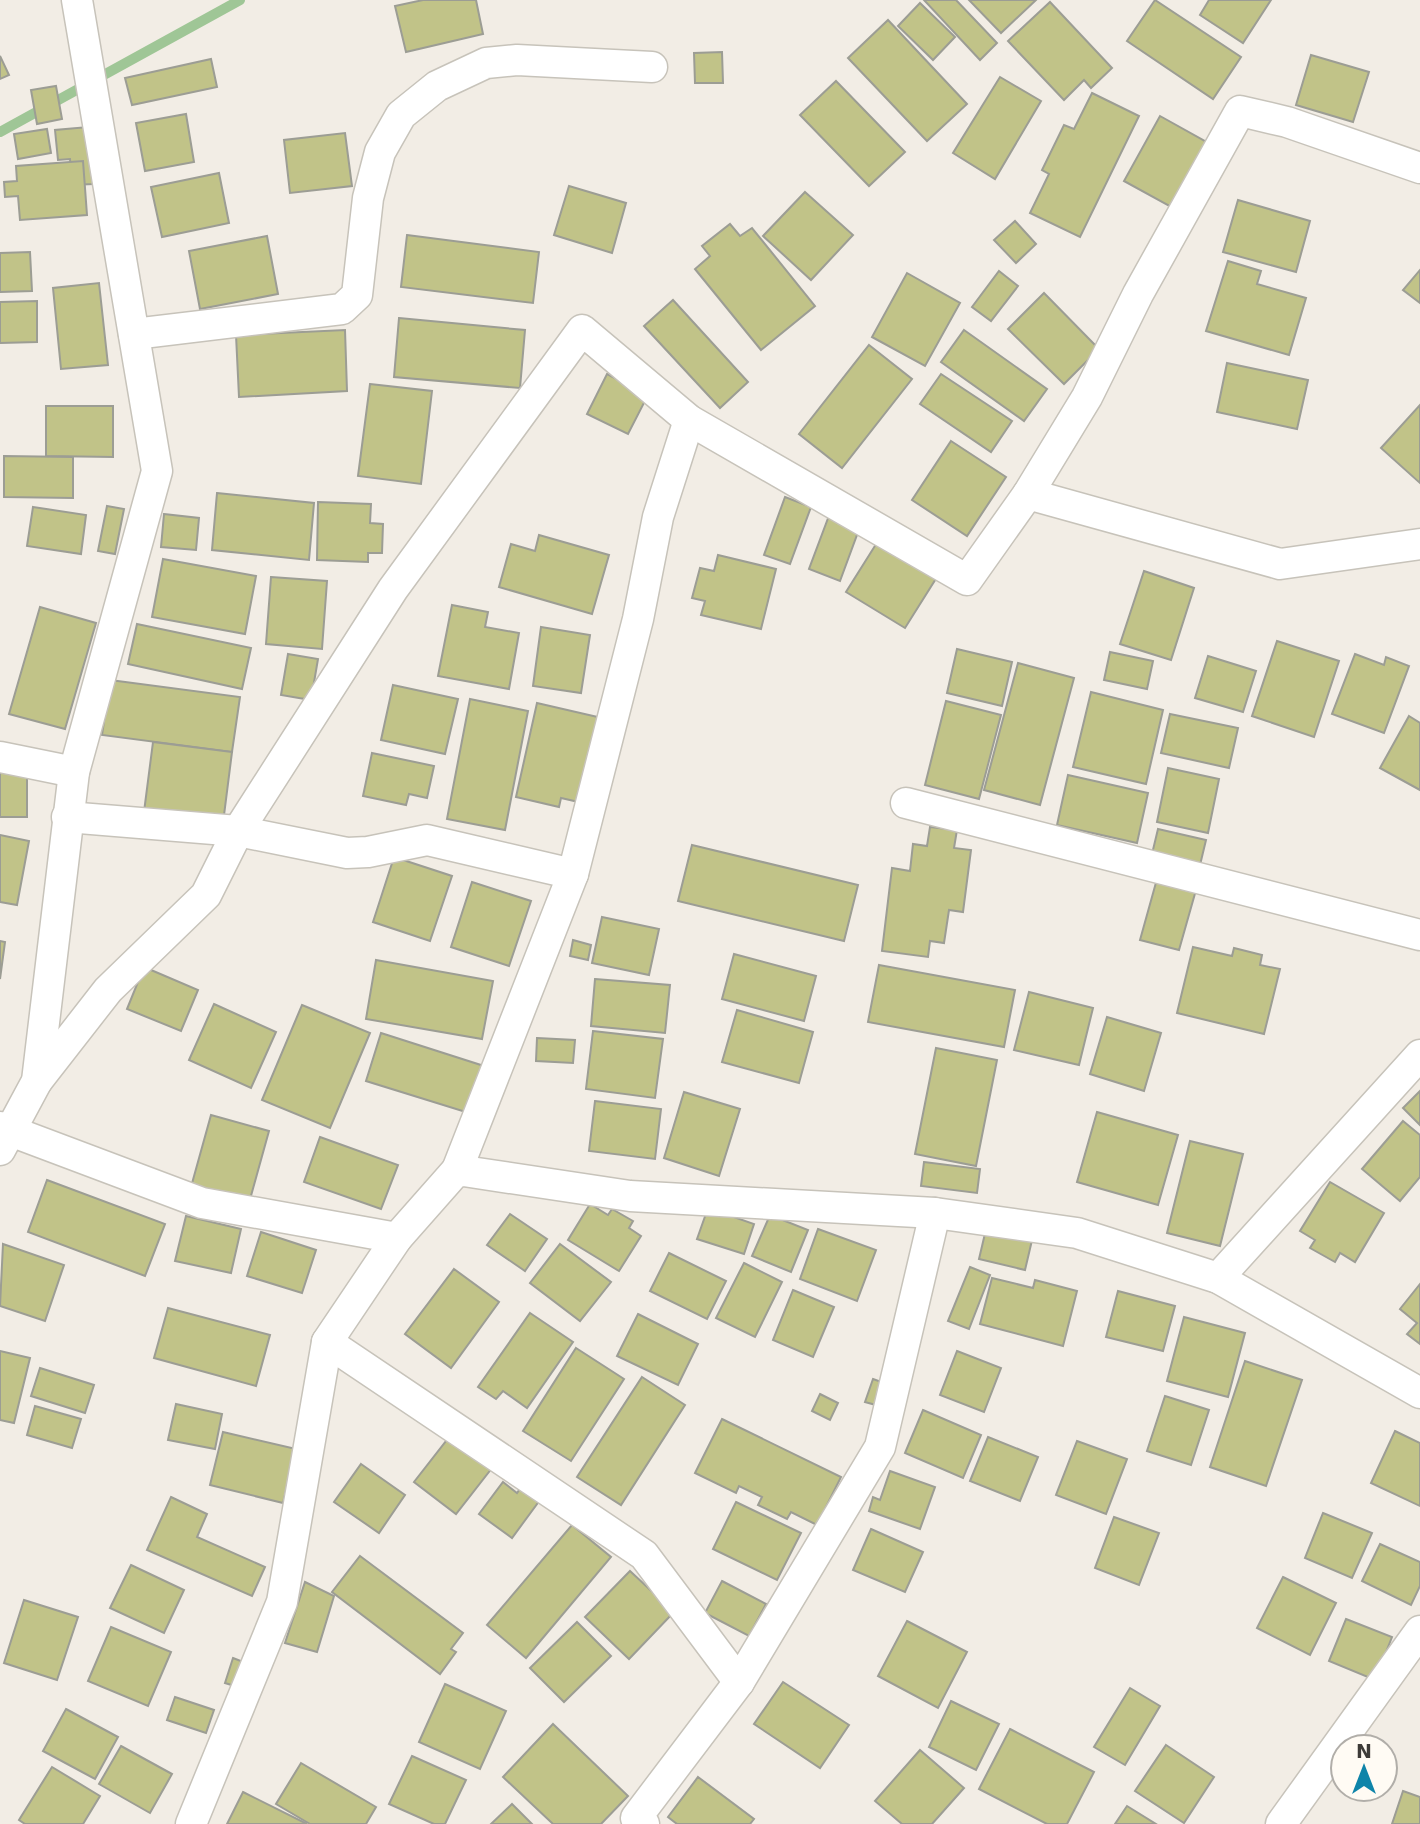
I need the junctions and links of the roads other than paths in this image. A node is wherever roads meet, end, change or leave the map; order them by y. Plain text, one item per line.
1 (77, 0) edge
2 (652, 67) dead end
3 (1420, 168) edge
4 (134, 334) junction
5 (689, 420) junction
6 (1028, 494) junction
7 (1420, 544) edge
8 (0, 757) edge
9 (74, 772) junction
10 (906, 803) dead end
11 (67, 817) junction
12 (238, 831) junction
13 (573, 874) junction
14 (1420, 935) edge
15 (1420, 1055) edge
16 (37, 1081) junction
17 (3, 1136) edge
18 (457, 1170) junction
19 (935, 1213) junction
20 (397, 1238) junction
21 (1218, 1278) junction
22 (327, 1342) junction
23 (1420, 1393) edge
24 (1420, 1631) edge
25 (739, 1682) junction
26 (191, 1824) edge
27 (644, 1824) edge
28 (1281, 1824) edge

1 - 4 street
2 - 4 street
3 - 6 street
4 - 9 street
5 - 6 street
5 - 12 street
5 - 13 street
6 - 7 street
8 - 9 street
9 - 11 street
10 - 14 street
11 - 12 street
11 - 16 street
12 - 13 street
12 - 16 street
13 - 18 street
15 - 21 street
16 - 17 street
17 - 20 street
18 - 19 street
18 - 20 street
19 - 21 street
19 - 25 street
20 - 22 street
21 - 23 street
22 - 25 street
22 - 26 street
24 - 28 street
25 - 27 street

